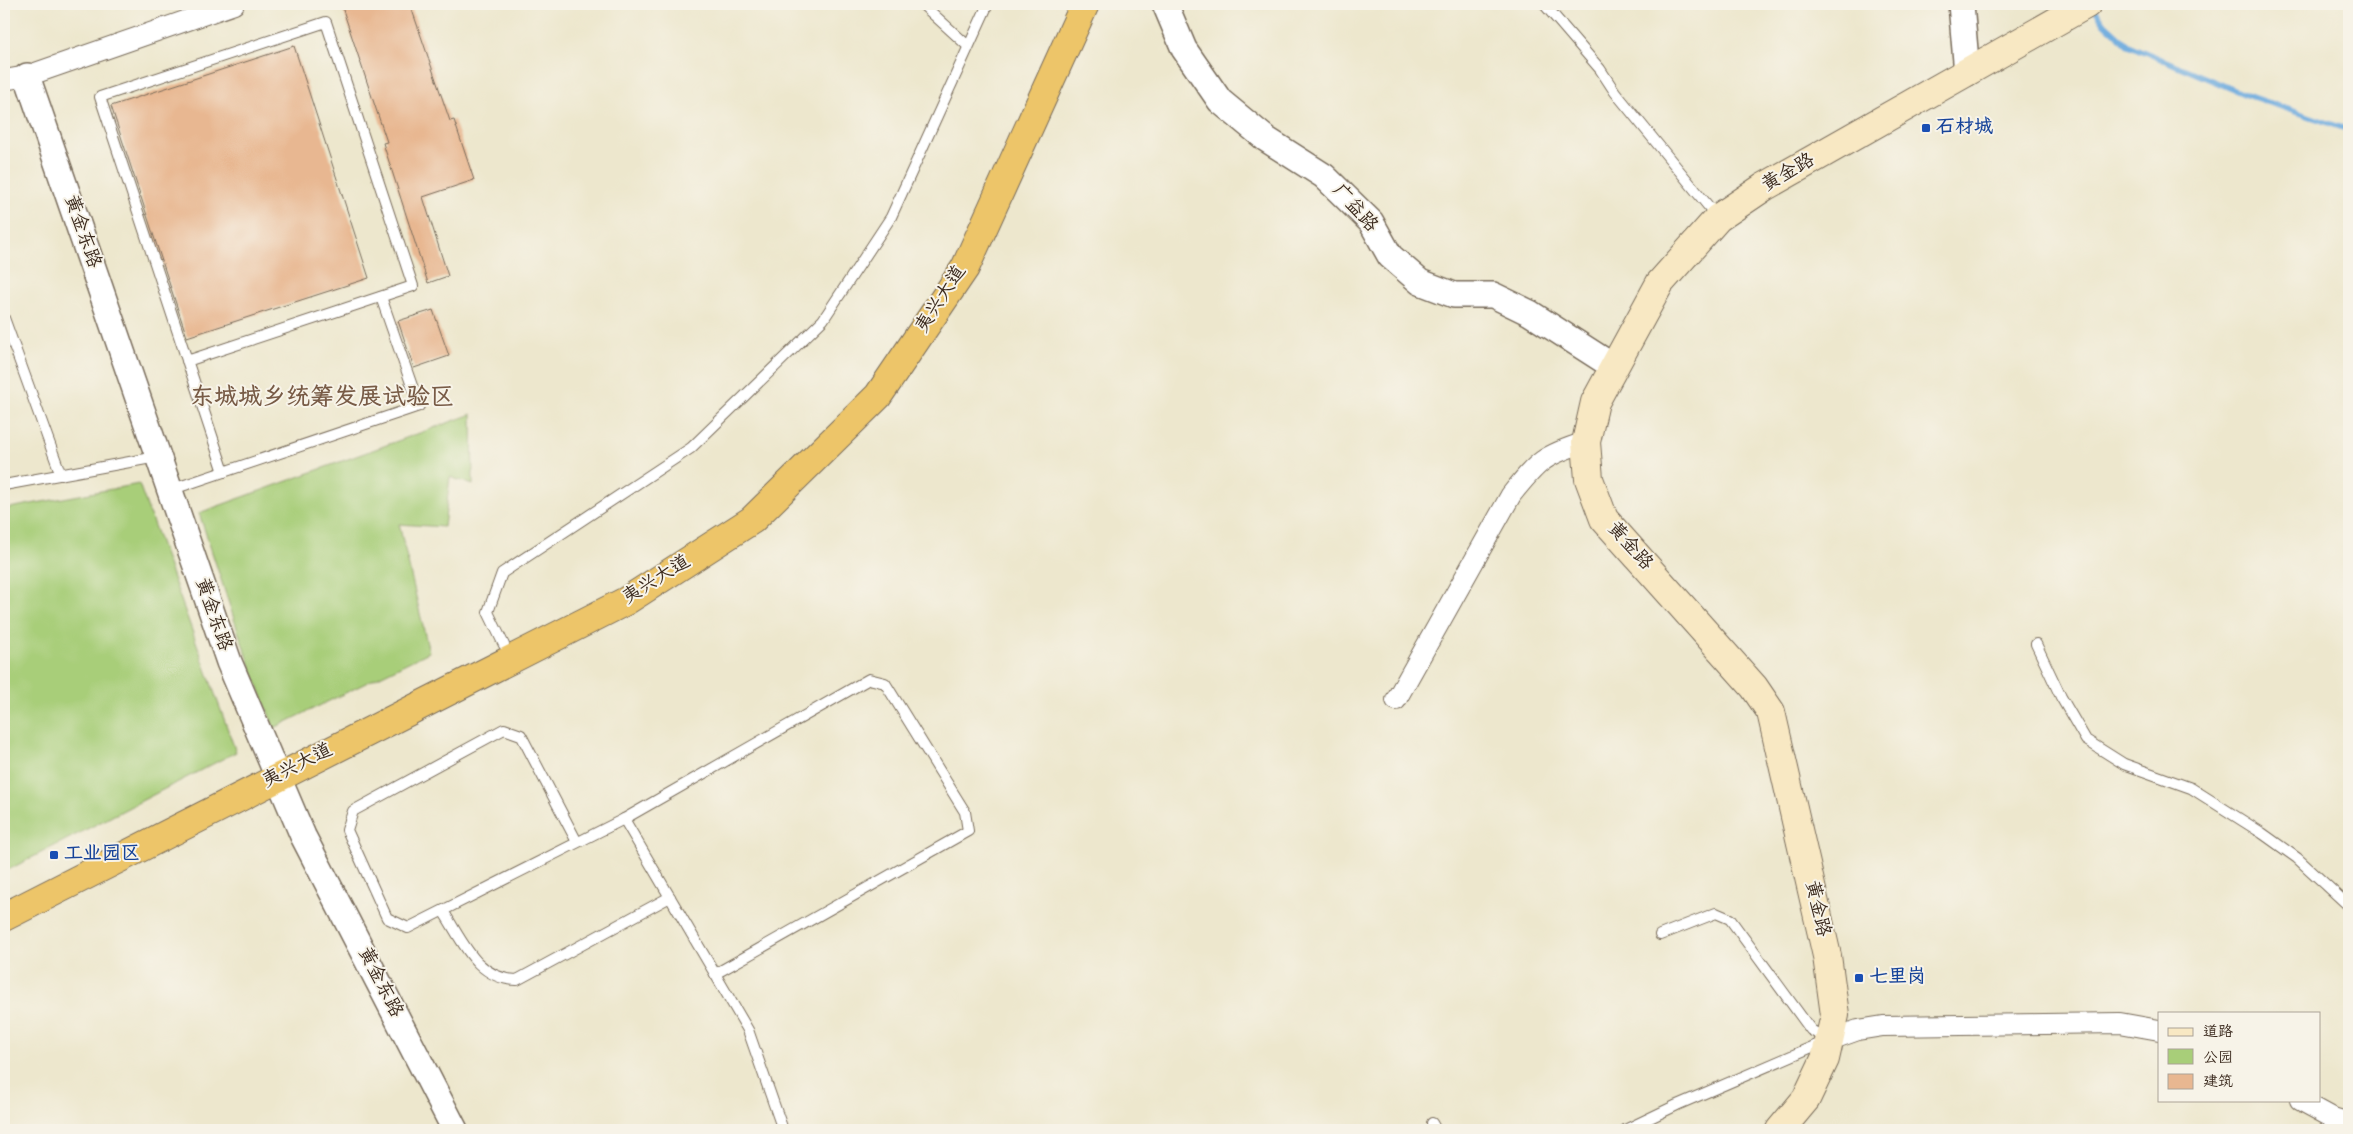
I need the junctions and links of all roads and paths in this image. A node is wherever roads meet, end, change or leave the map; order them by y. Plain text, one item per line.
1 (234, 4) edge
2 (922, 4) edge
3 (988, 4) edge
4 (1066, 4) edge
5 (1085, 4) edge
6 (1165, 4) edge
7 (1544, 4) edge
8 (1961, 4) edge
9 (2087, 4) edge
10 (968, 46) junction
11 (1967, 73) junction
12 (15, 78) edge
13 (1718, 218) junction
14 (381, 297) junction
15 (4, 318) edge
16 (187, 361) junction
17 (1614, 367) junction
18 (1586, 442) junction
19 (158, 457) junction
20 (224, 472) junction
21 (62, 475) junction
22 (4, 486) edge
23 (170, 491) junction
24 (2036, 644) dead end
25 (504, 645) junction
26 (1396, 700) dead end
27 (274, 770) junction
28 (624, 819) junction
29 (577, 842) junction
30 (670, 897) junction
31 (4, 898) edge
32 (2349, 906) edge
33 (443, 911) junction
34 (4, 917) edge
35 (1660, 935) dead end
36 (715, 974) junction
37 (2158, 1030) edge
38 (1830, 1040) junction
39 (2304, 1102) edge
40 (2349, 1123) edge
41 (455, 1130) edge
42 (783, 1130) edge
43 (1625, 1130) edge
44 (1780, 1130) edge

1 - 12 street
2 - 10 lane
3 - 10 lane
4 - 25 highway, 夷兴大道
5 - 27 highway, 夷兴大道
6 - 17 street, 广益路
7 - 13 lane
8 - 11 street
9 - 11 main road, 黄金路
10 - 25 lane
11 - 13 main road, 黄金路
12 - 19 street, 黄金东路
13 - 17 main road, 黄金路
14 - 16 lane
14 - 16 lane
14 - 20 lane
15 - 21 lane
16 - 20 lane
17 - 18 main road, 黄金路
18 - 26 street
18 - 38 main road, 黄金路
19 - 21 lane
19 - 23 street, 黄金东路
20 - 23 lane
21 - 22 lane
23 - 27 street, 黄金东路
24 - 32 lane
25 - 27 highway, 夷兴大道
27 - 31 highway, 夷兴大道
27 - 34 highway, 夷兴大道
27 - 41 street, 黄金东路
28 - 29 lane
28 - 30 lane
28 - 36 lane
29 - 33 lane
29 - 33 lane
30 - 33 lane
30 - 36 lane
35 - 38 lane
36 - 42 lane
37 - 38 street
38 - 43 lane
38 - 44 main road, 黄金路
39 - 40 street

